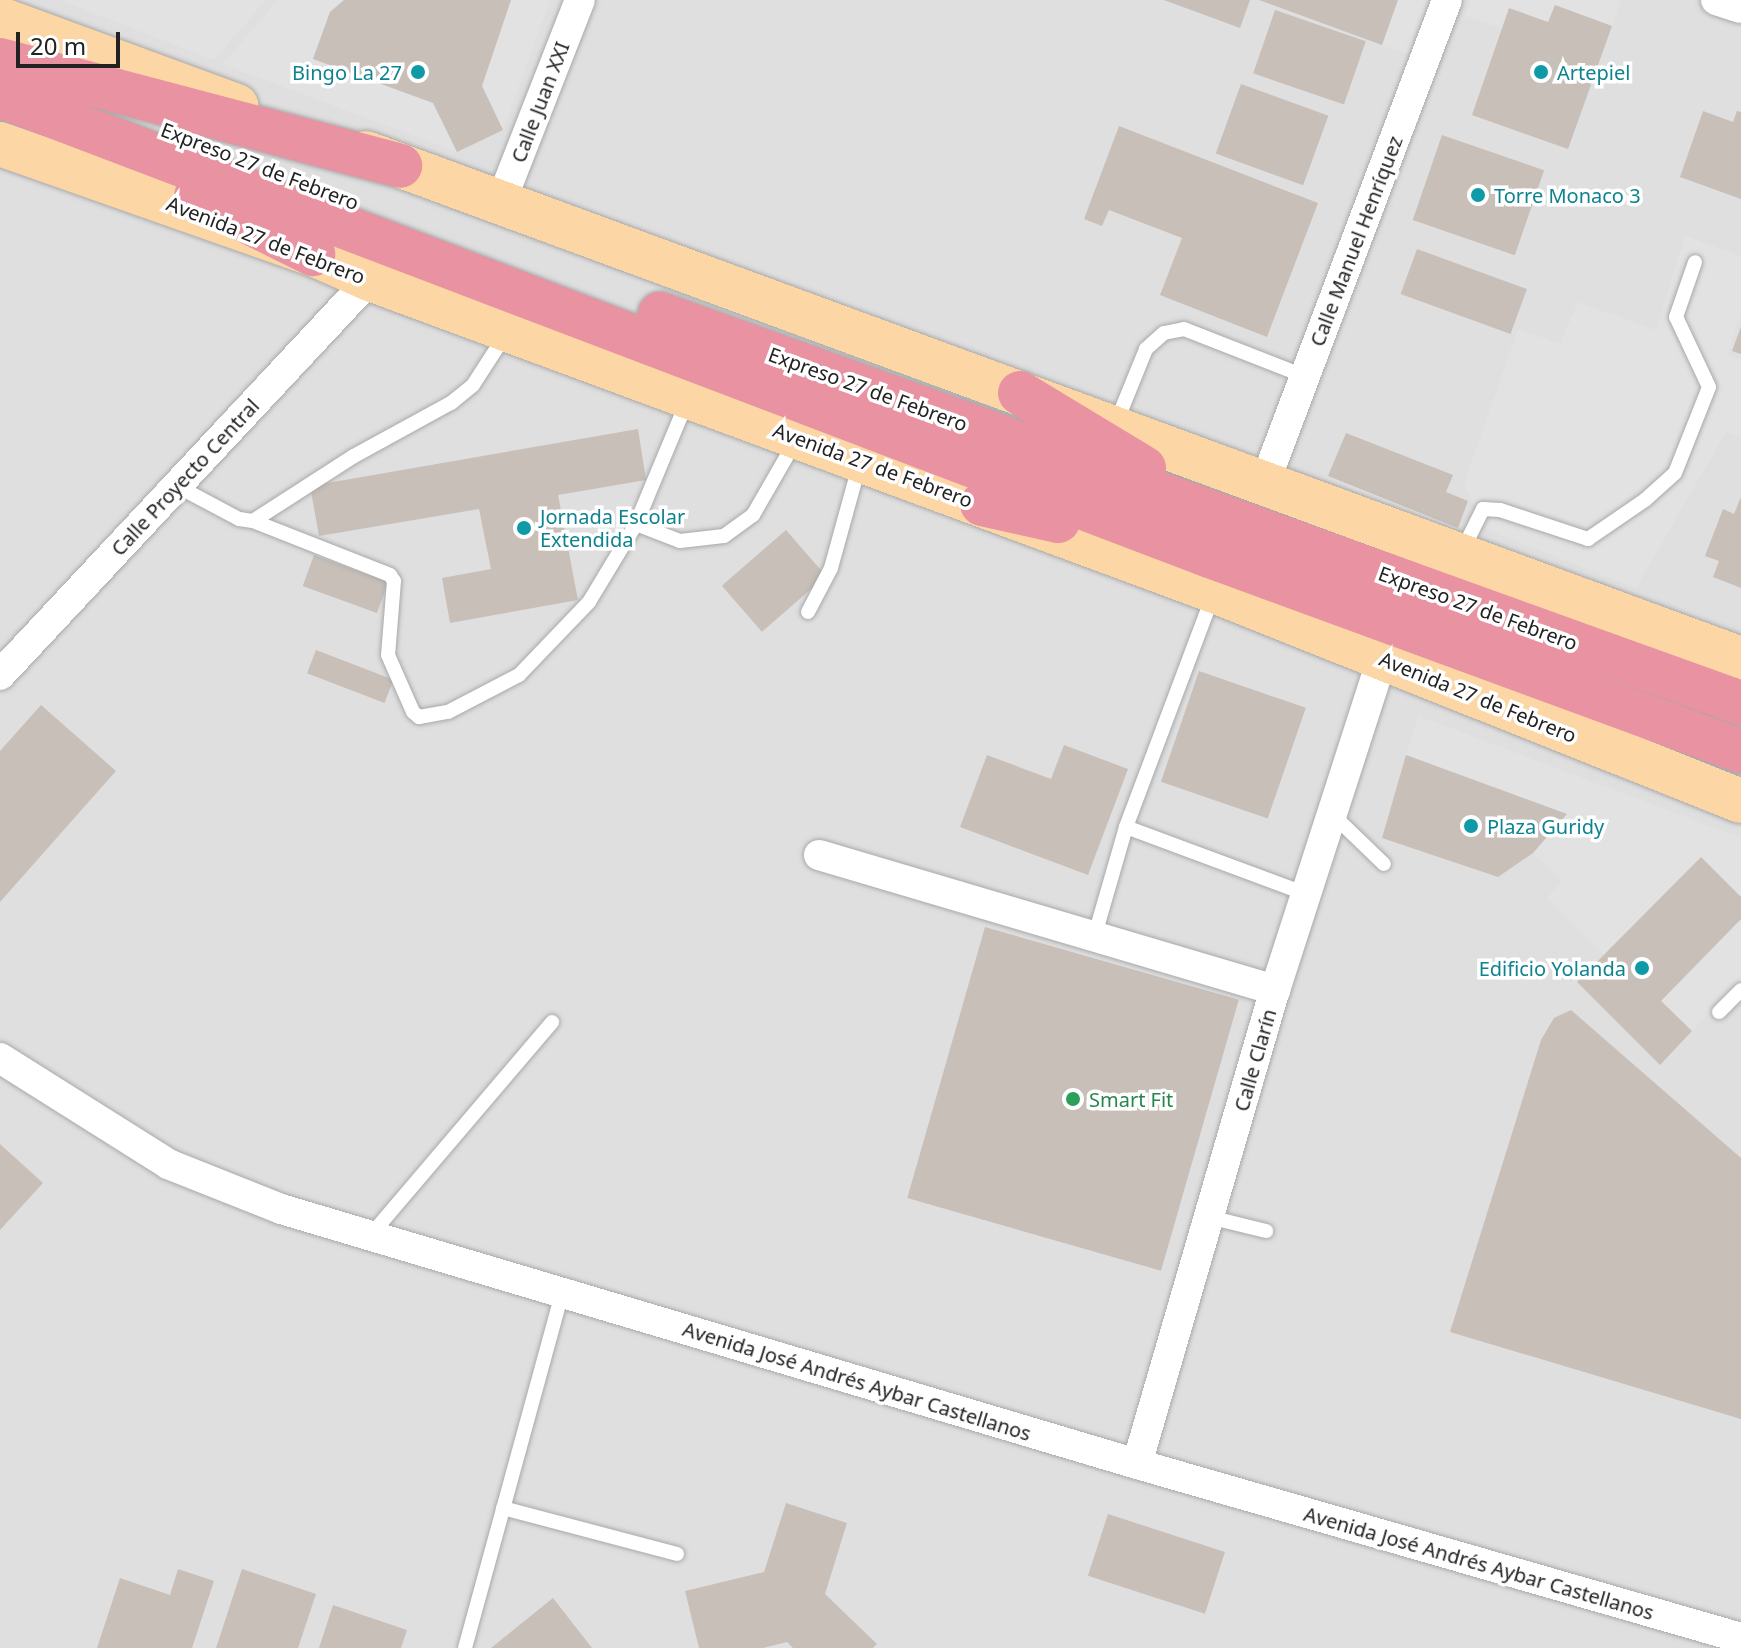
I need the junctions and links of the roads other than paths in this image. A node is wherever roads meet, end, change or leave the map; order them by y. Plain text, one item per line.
1 (580, 0) edge
2 (1447, 0) edge
3 (1716, 0) edge
4 (1741, 8) edge
5 (0, 19) edge
6 (0, 62) edge
7 (0, 98) edge
8 (0, 144) edge
9 (400, 166) junction
10 (500, 204) junction
11 (313, 254) junction
12 (1695, 262) dead end
13 (370, 279) junction
14 (508, 331) junction
15 (1304, 376) junction
16 (1020, 393) junction
17 (689, 397) junction
18 (1114, 427) junction
19 (797, 439) junction
20 (860, 461) junction
21 (1265, 482) junction
22 (177, 486) junction
23 (982, 504) joint
24 (253, 521) junction
25 (636, 524) junction
26 (1216, 555) junction
27 (1461, 555) junction
28 (808, 612) dead end
29 (1382, 659) junction
30 (1741, 659) edge
31 (0, 675) edge
32 (1741, 703) edge
33 (1737, 750) edge
34 (1741, 801) edge
35 (1332, 814) junction
36 (1126, 827) junction
37 (819, 855) dead end
38 (1384, 864) dead end
39 (1306, 894) junction
40 (1094, 938) junction
41 (1275, 990) junction
42 (1741, 990) edge
43 (1719, 1012) dead end
44 (552, 1022) dead end
45 (0, 1058) edge
46 (1209, 1217) junction
47 (1266, 1231) dead end
48 (370, 1236) junction
49 (562, 1294) junction
50 (1137, 1464) junction
51 (503, 1508) junction
52 (677, 1554) dead end
53 (1741, 1638) edge
54 (465, 1648) edge

1 - 10 street, Calle Juan XXI
2 - 15 street, Calle Manuel Henríquez
3 - 4 street
5 - 9 main road
6 - 9 highway
6 - 26 highway, Expreso 27 de Febrero
7 - 11 highway
7 - 26 highway, Expreso 27 de Febrero
8 - 11 main road, Avenida 27 de Febrero
9 - 10 main road
10 - 16 main road
11 - 13 main road, Avenida 27 de Febrero
12 - 27 lane
13 - 14 main road, Avenida 27 de Febrero
13 - 22 street, Calle Proyecto Central
14 - 17 main road, Avenida 27 de Febrero
14 - 24 lane
15 - 18 lane
15 - 21 street, Calle Manuel Henríquez
16 - 18 main road
16 - 26 highway
17 - 19 main road, Avenida 27 de Febrero
17 - 25 lane
18 - 21 main road
19 - 20 main road, Avenida 27 de Febrero
19 - 25 lane
20 - 23 main road, Avenida 27 de Febrero
20 - 28 lane
21 - 27 main road
22 - 24 lane
22 - 31 street, Calle Proyecto Central
23 - 26 highway
24 - 25 lane
26 - 29 main road, Avenida 27 de Febrero
26 - 32 highway, Expreso 27 de Febrero
26 - 33 highway, Expreso 27 de Febrero
26 - 36 lane
27 - 30 main road
29 - 34 main road, Avenida 27 de Febrero
29 - 35 street, Calle Clarín
35 - 38 lane
35 - 39 street, Calle Clarín
36 - 39 lane
36 - 40 lane
37 - 40 street
39 - 41 street, Calle Clarín
40 - 41 street
41 - 46 street, Calle Clarín
42 - 43 lane
44 - 48 lane
45 - 48 street, Avenida José Andrés Aybar Castellanos
46 - 47 lane
46 - 50 street, Calle Clarín
48 - 49 street, Avenida José Andrés Aybar Castellanos
49 - 50 street, Avenida José Andrés Aybar Castellanos
49 - 51 lane
50 - 53 street, Avenida José Andrés Aybar Castellanos
51 - 52 lane
51 - 54 lane

